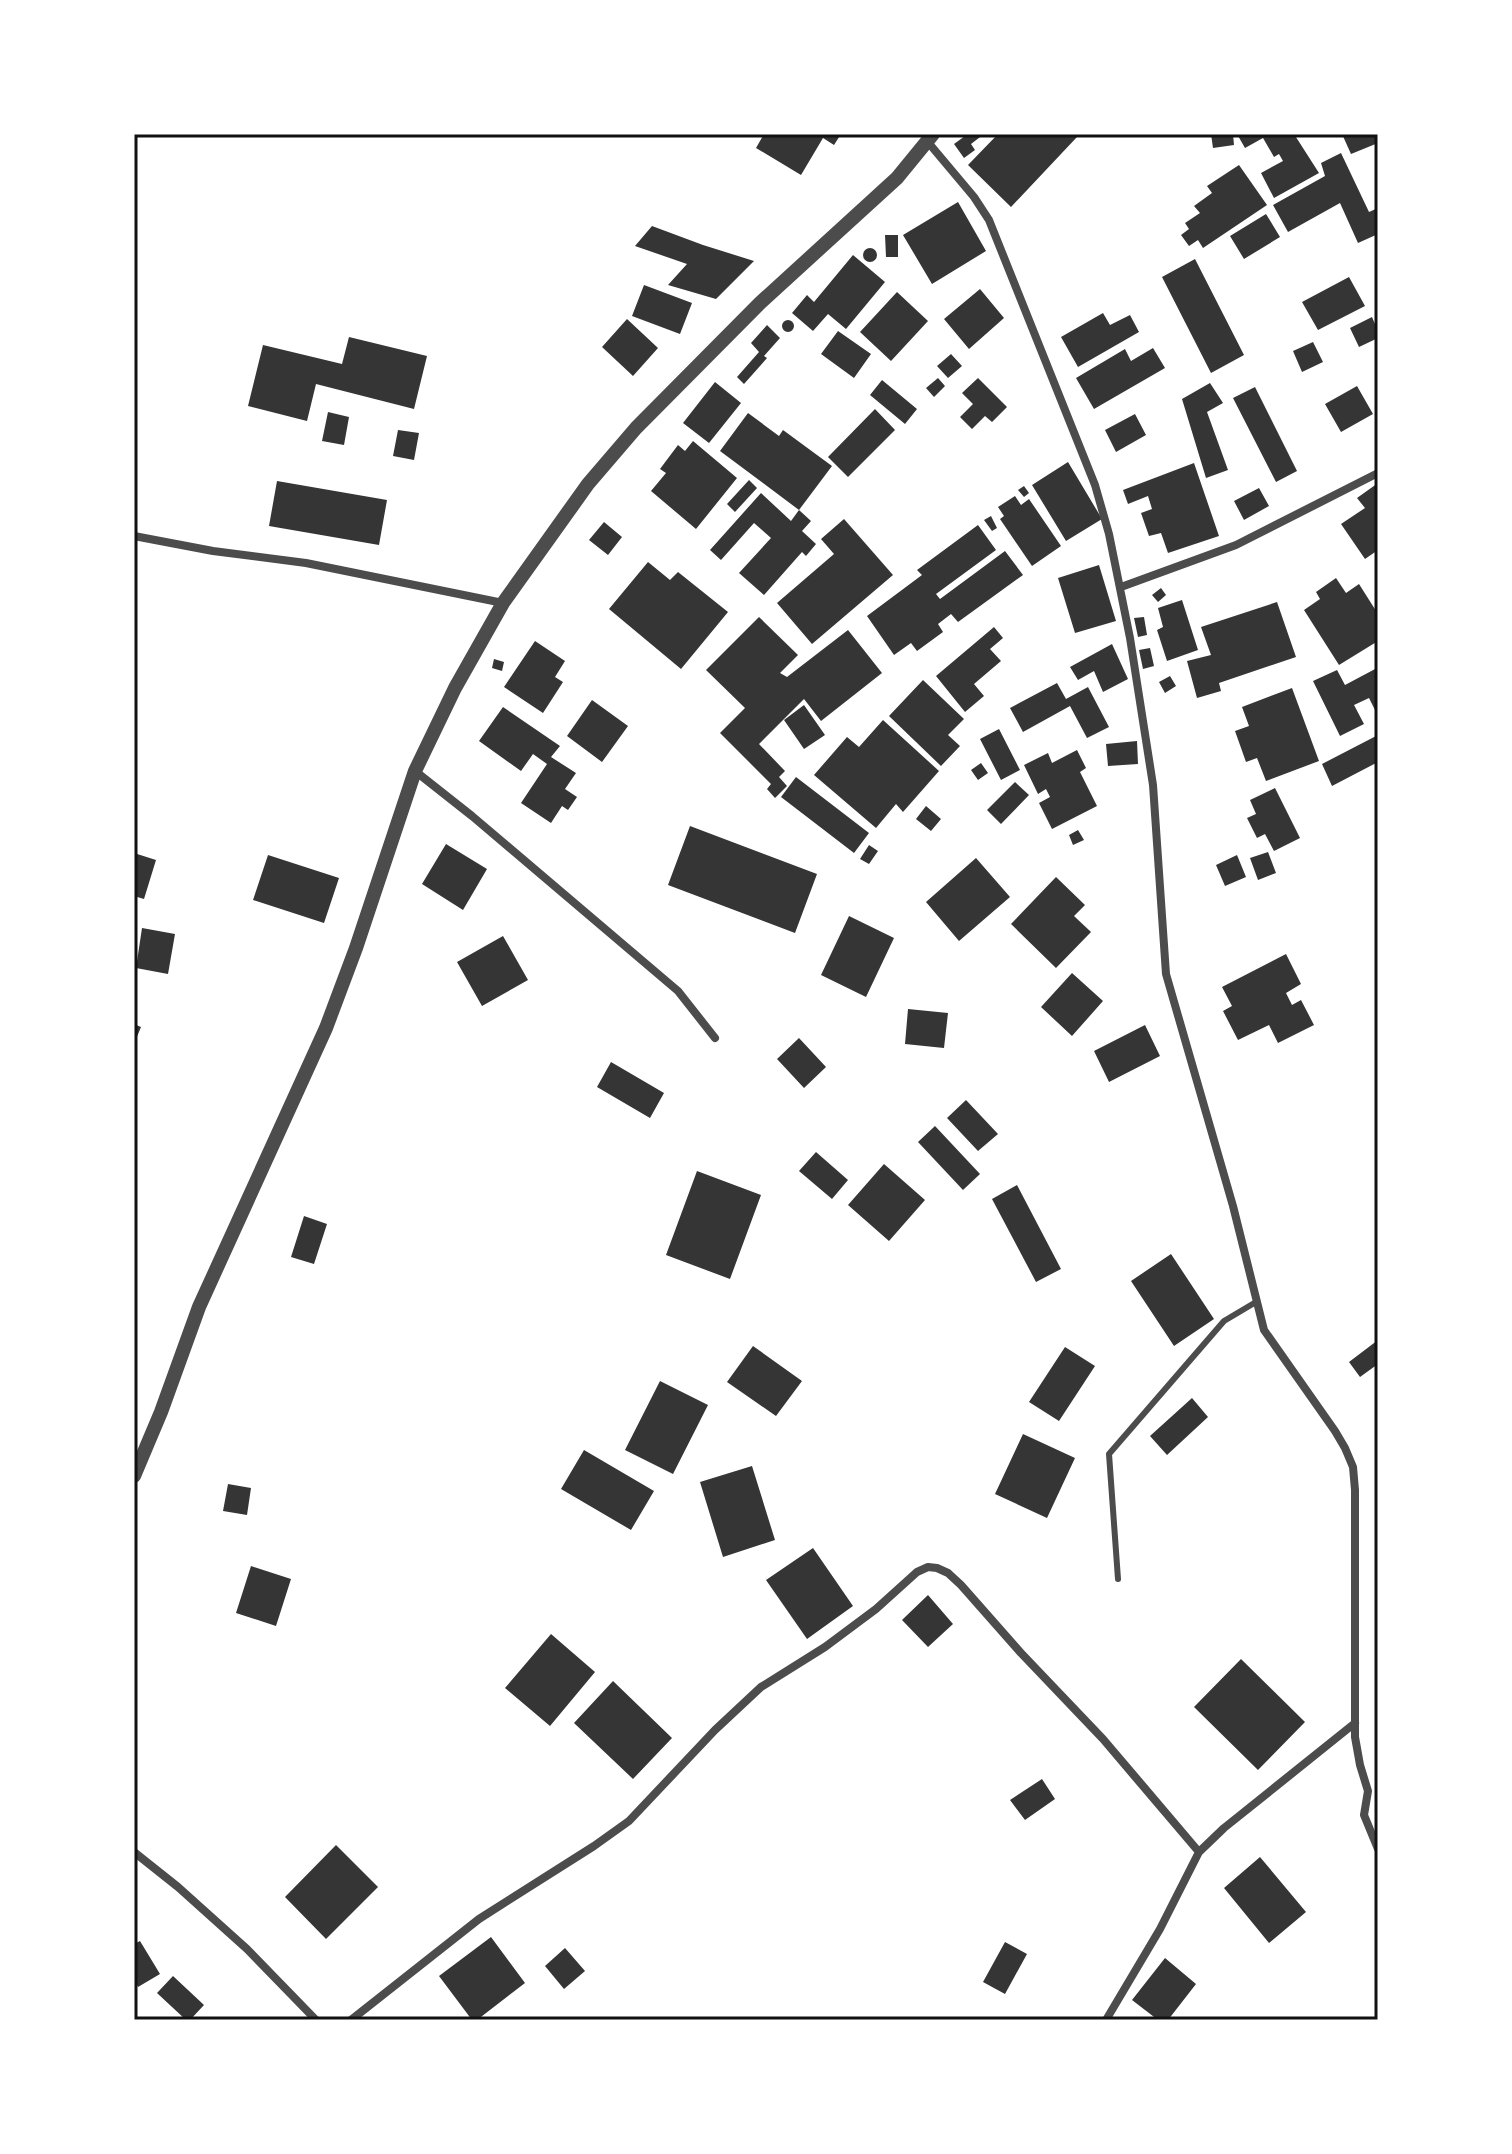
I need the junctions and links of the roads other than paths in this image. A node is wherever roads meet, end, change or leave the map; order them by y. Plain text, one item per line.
1 (930, 137) edge
2 (1378, 473) edge
3 (134, 536) edge
4 (1121, 587) junction
5 (503, 603) junction
6 (415, 771) junction
7 (715, 1038) dead end
8 (1256, 1302) junction
9 (134, 1476) edge
10 (1118, 1579) dead end
11 (1356, 1723) junction
12 (1378, 1788) edge
13 (1368, 1791) junction
14 (1378, 1849) edge
15 (134, 1852) edge
16 (1199, 1852) junction
17 (316, 2020) edge
18 (351, 2020) edge
19 (1106, 2020) edge

1 - 4 street
1 - 5 street
2 - 4 street
3 - 5 street
4 - 8 street
5 - 6 street
6 - 7 street
6 - 9 street
8 - 10 lane
8 - 11 street
11 - 13 street
11 - 16 street
12 - 13 street
13 - 14 street
15 - 17 street
16 - 18 street
16 - 19 street

